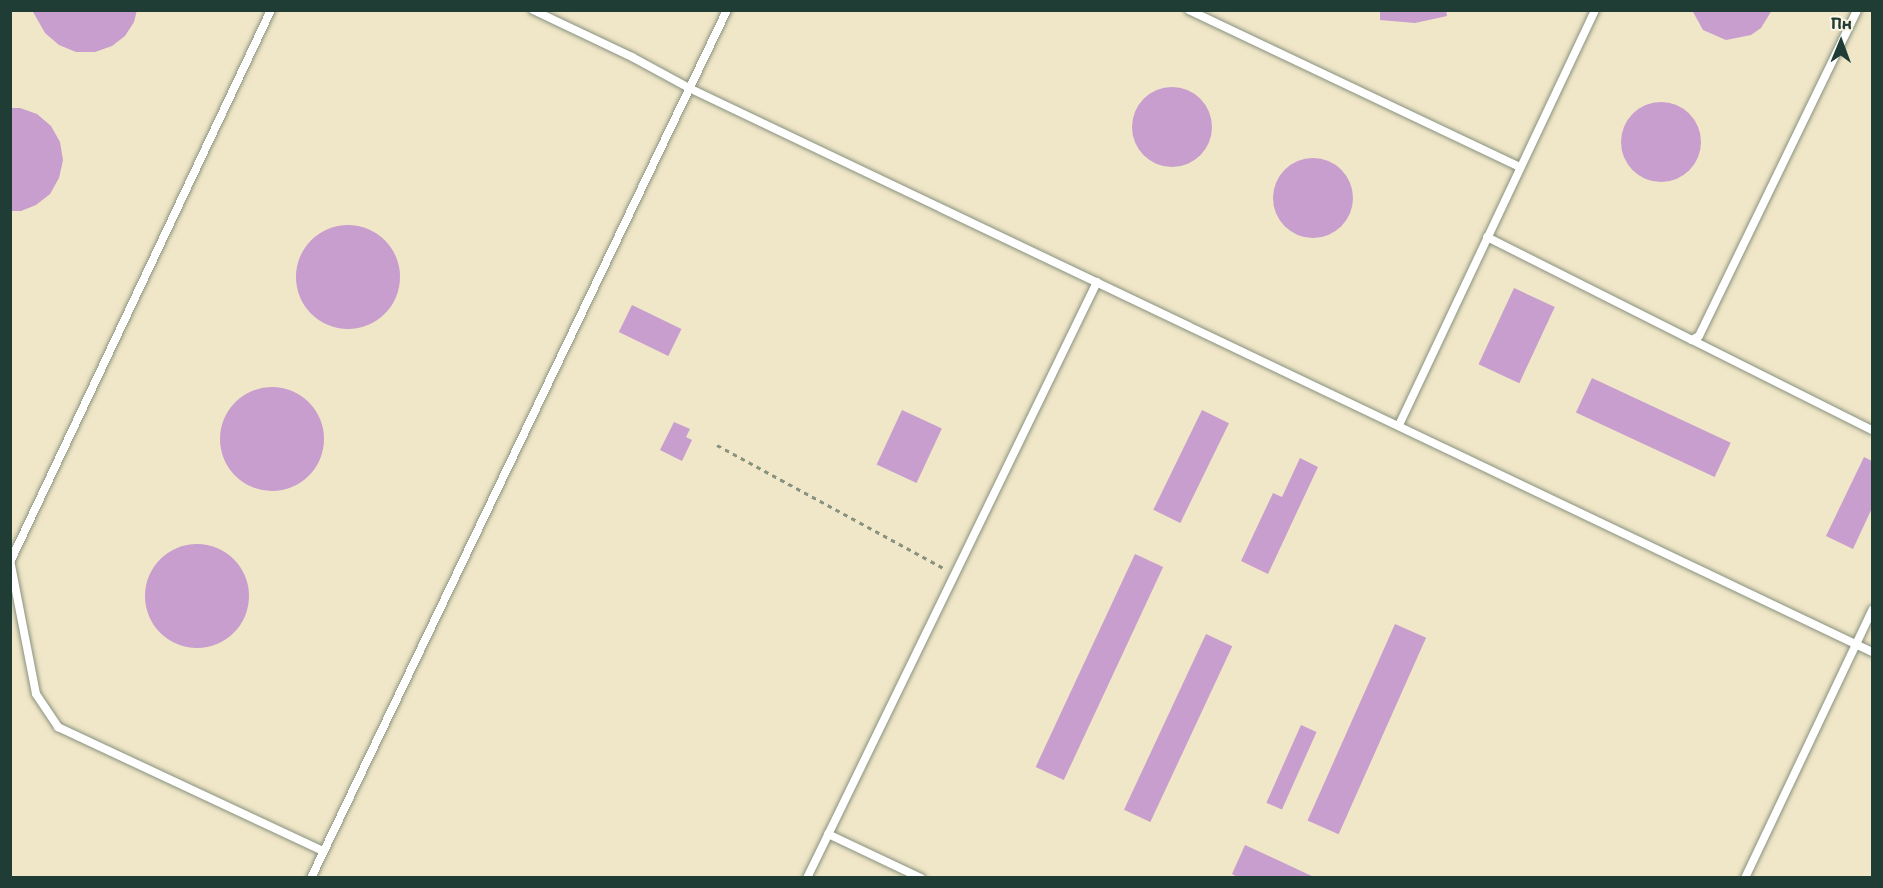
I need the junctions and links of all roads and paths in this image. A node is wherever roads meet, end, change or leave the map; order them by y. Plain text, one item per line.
1 (271, 10) edge
2 (533, 10) edge
3 (727, 10) edge
4 (1190, 10) edge
5 (1595, 10) edge
6 (1857, 10) edge
7 (689, 88) junction
8 (1521, 167) junction
9 (1487, 237) junction
10 (1097, 282) junction
11 (1692, 340) junction
12 (1398, 425) junction
13 (1872, 430) edge
14 (717, 445) dead end
15 (11, 560) edge
16 (955, 574) junction
17 (1872, 610) edge
18 (1857, 644) junction
19 (1872, 651) edge
20 (828, 834) junction
21 (323, 851) junction
22 (311, 878) edge
23 (807, 878) edge
24 (921, 878) edge
25 (1744, 878) edge

1 - 15 lane
2 - 7 lane
3 - 7 lane
4 - 8 lane
5 - 8 lane
6 - 11 lane
7 - 10 lane
7 - 21 lane
8 - 9 lane
9 - 11 lane
9 - 12 lane
10 - 12 lane
10 - 16 lane
11 - 13 lane
12 - 18 lane
14 - 16 path
15 - 21 lane
16 - 20 lane
17 - 18 lane
18 - 19 lane
18 - 25 lane
20 - 23 lane
20 - 24 lane
21 - 22 lane

